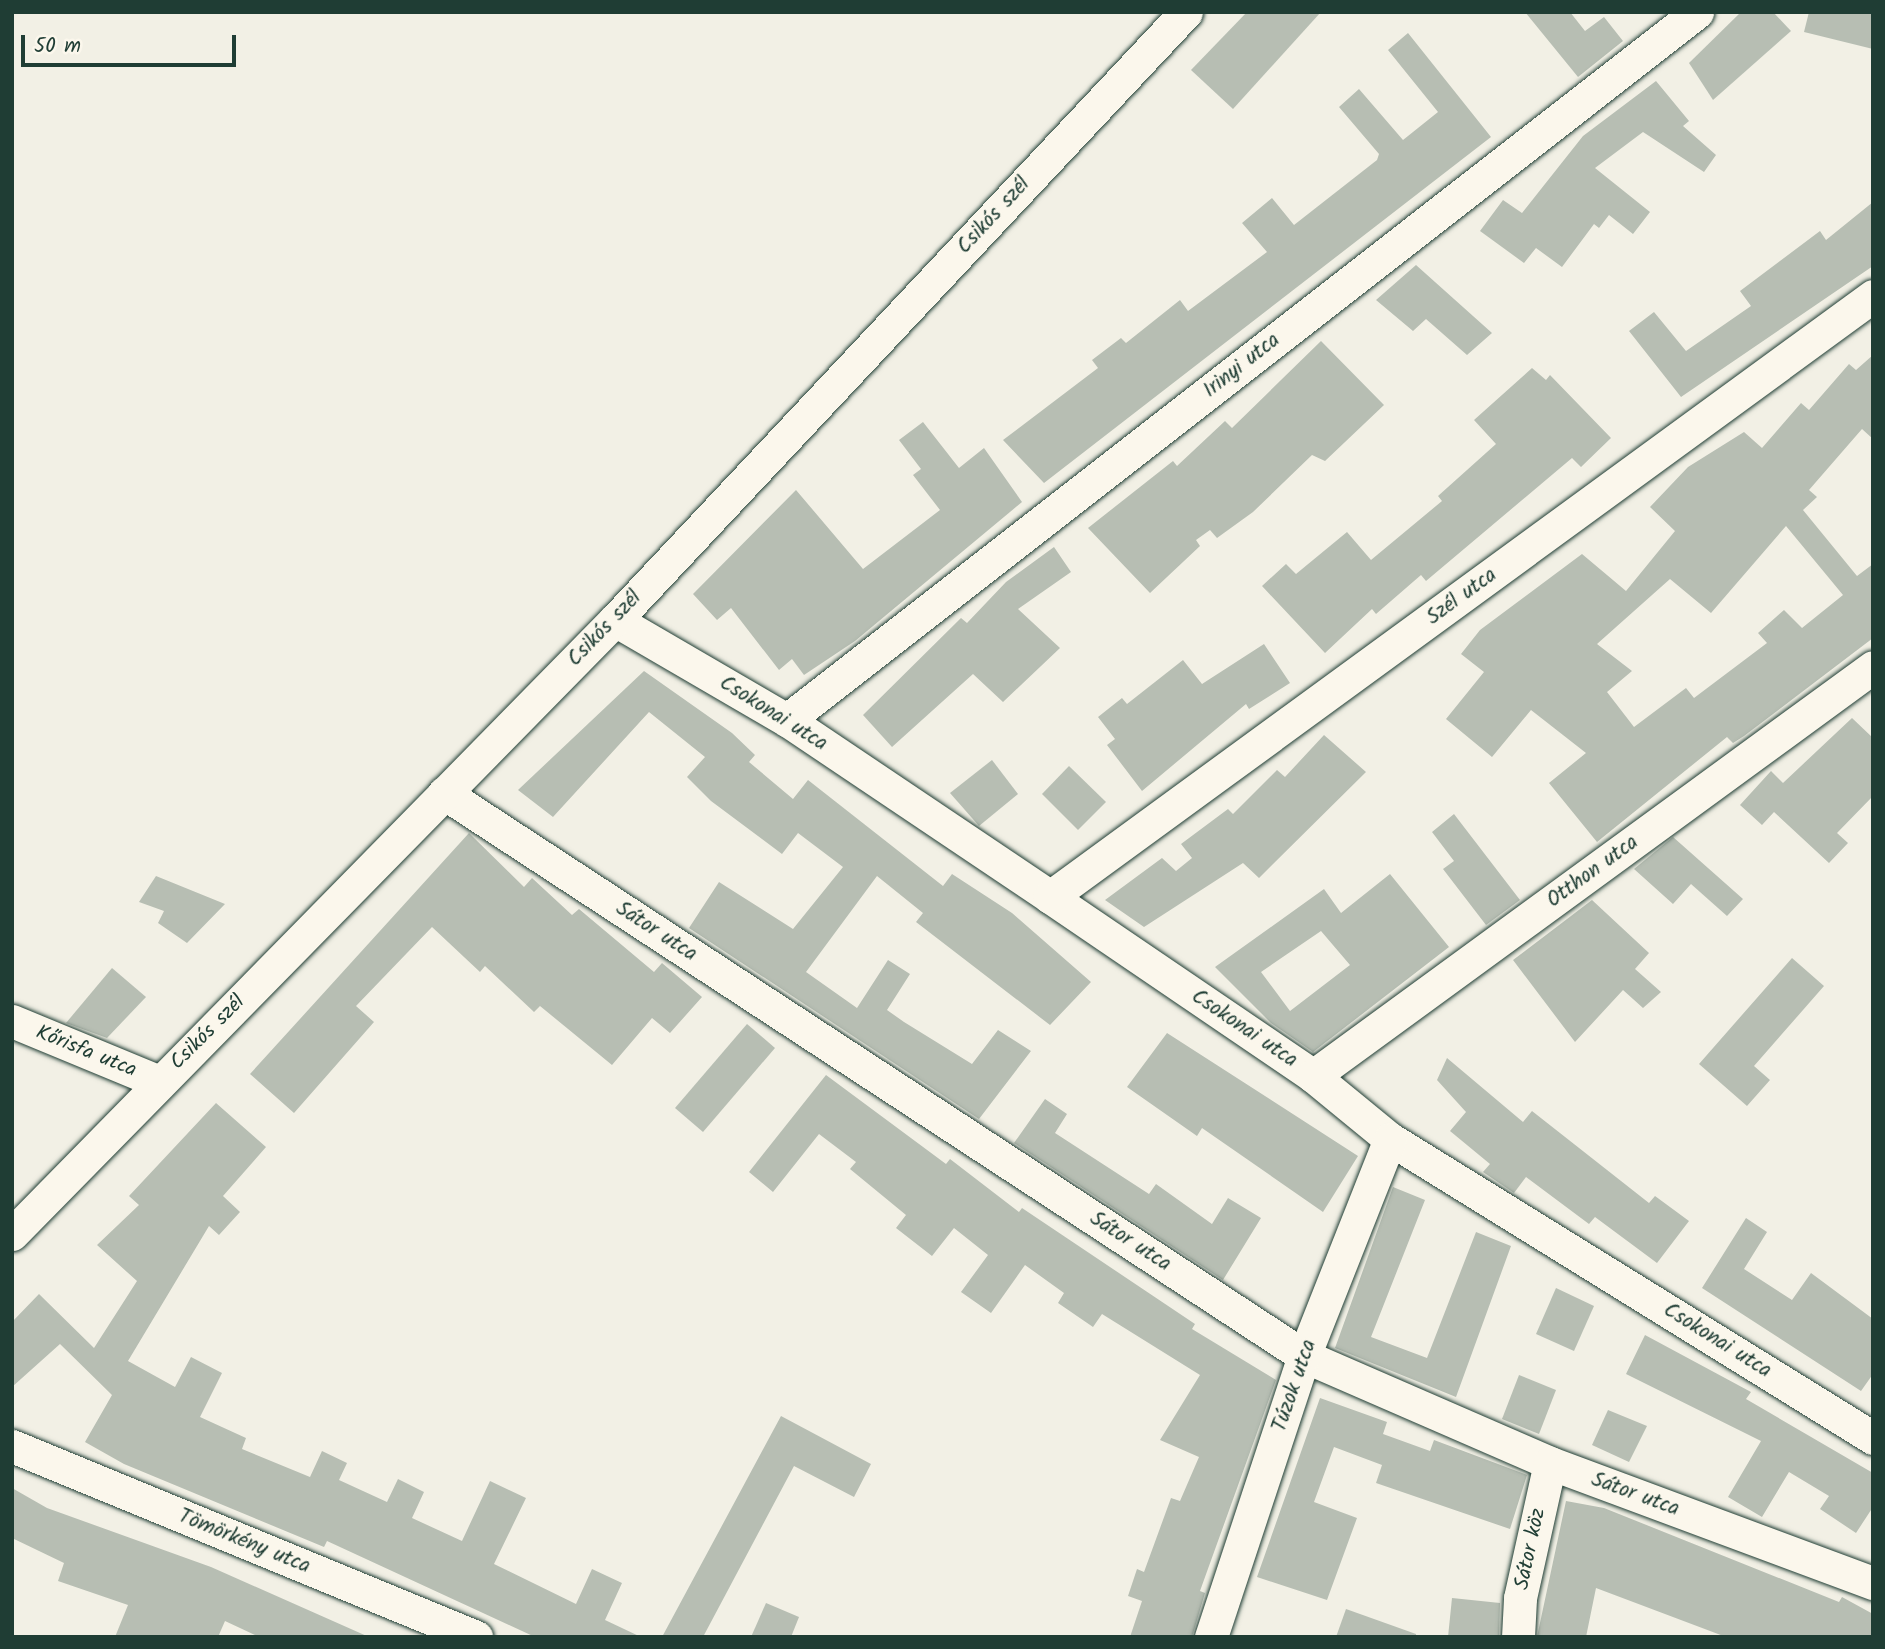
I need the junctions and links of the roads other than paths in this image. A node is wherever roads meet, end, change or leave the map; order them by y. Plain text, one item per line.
1 (1186, 12) edge
2 (1697, 12) edge
3 (1873, 296) edge
4 (615, 620) junction
5 (1873, 667) edge
6 (787, 720) junction
7 (444, 793) junction
8 (1050, 897) junction
9 (12, 1021) edge
10 (1313, 1076) junction
11 (159, 1082) junction
12 (1390, 1139) junction
13 (12, 1234) edge
14 (1304, 1356) junction
15 (1873, 1438) edge
16 (12, 1446) edge
17 (1550, 1463) junction
18 (1873, 1583) edge
19 (476, 1637) edge
20 (1211, 1637) edge
21 (1518, 1637) edge

1 - 4 street, Csikós szél
2 - 6 street, Irinyi utca
3 - 8 street, Szél utca
4 - 6 street, Csokonai utca
4 - 7 street, Csikós szél
5 - 10 street, Otthon utca
6 - 8 street, Csokonai utca
7 - 11 street, Csikós szél
7 - 14 street, Sátor utca
8 - 10 street, Csokonai utca
9 - 11 street, Kőrisfa utca
10 - 12 street, Csokonai utca
11 - 13 street, Csikós szél
12 - 14 street, Túzok utca
12 - 15 street, Csokonai utca
14 - 17 street, Sátor utca
14 - 20 street, Túzok utca
16 - 19 street, Tömörkény utca
17 - 18 street, Sátor utca
17 - 21 street, Sátor köz

